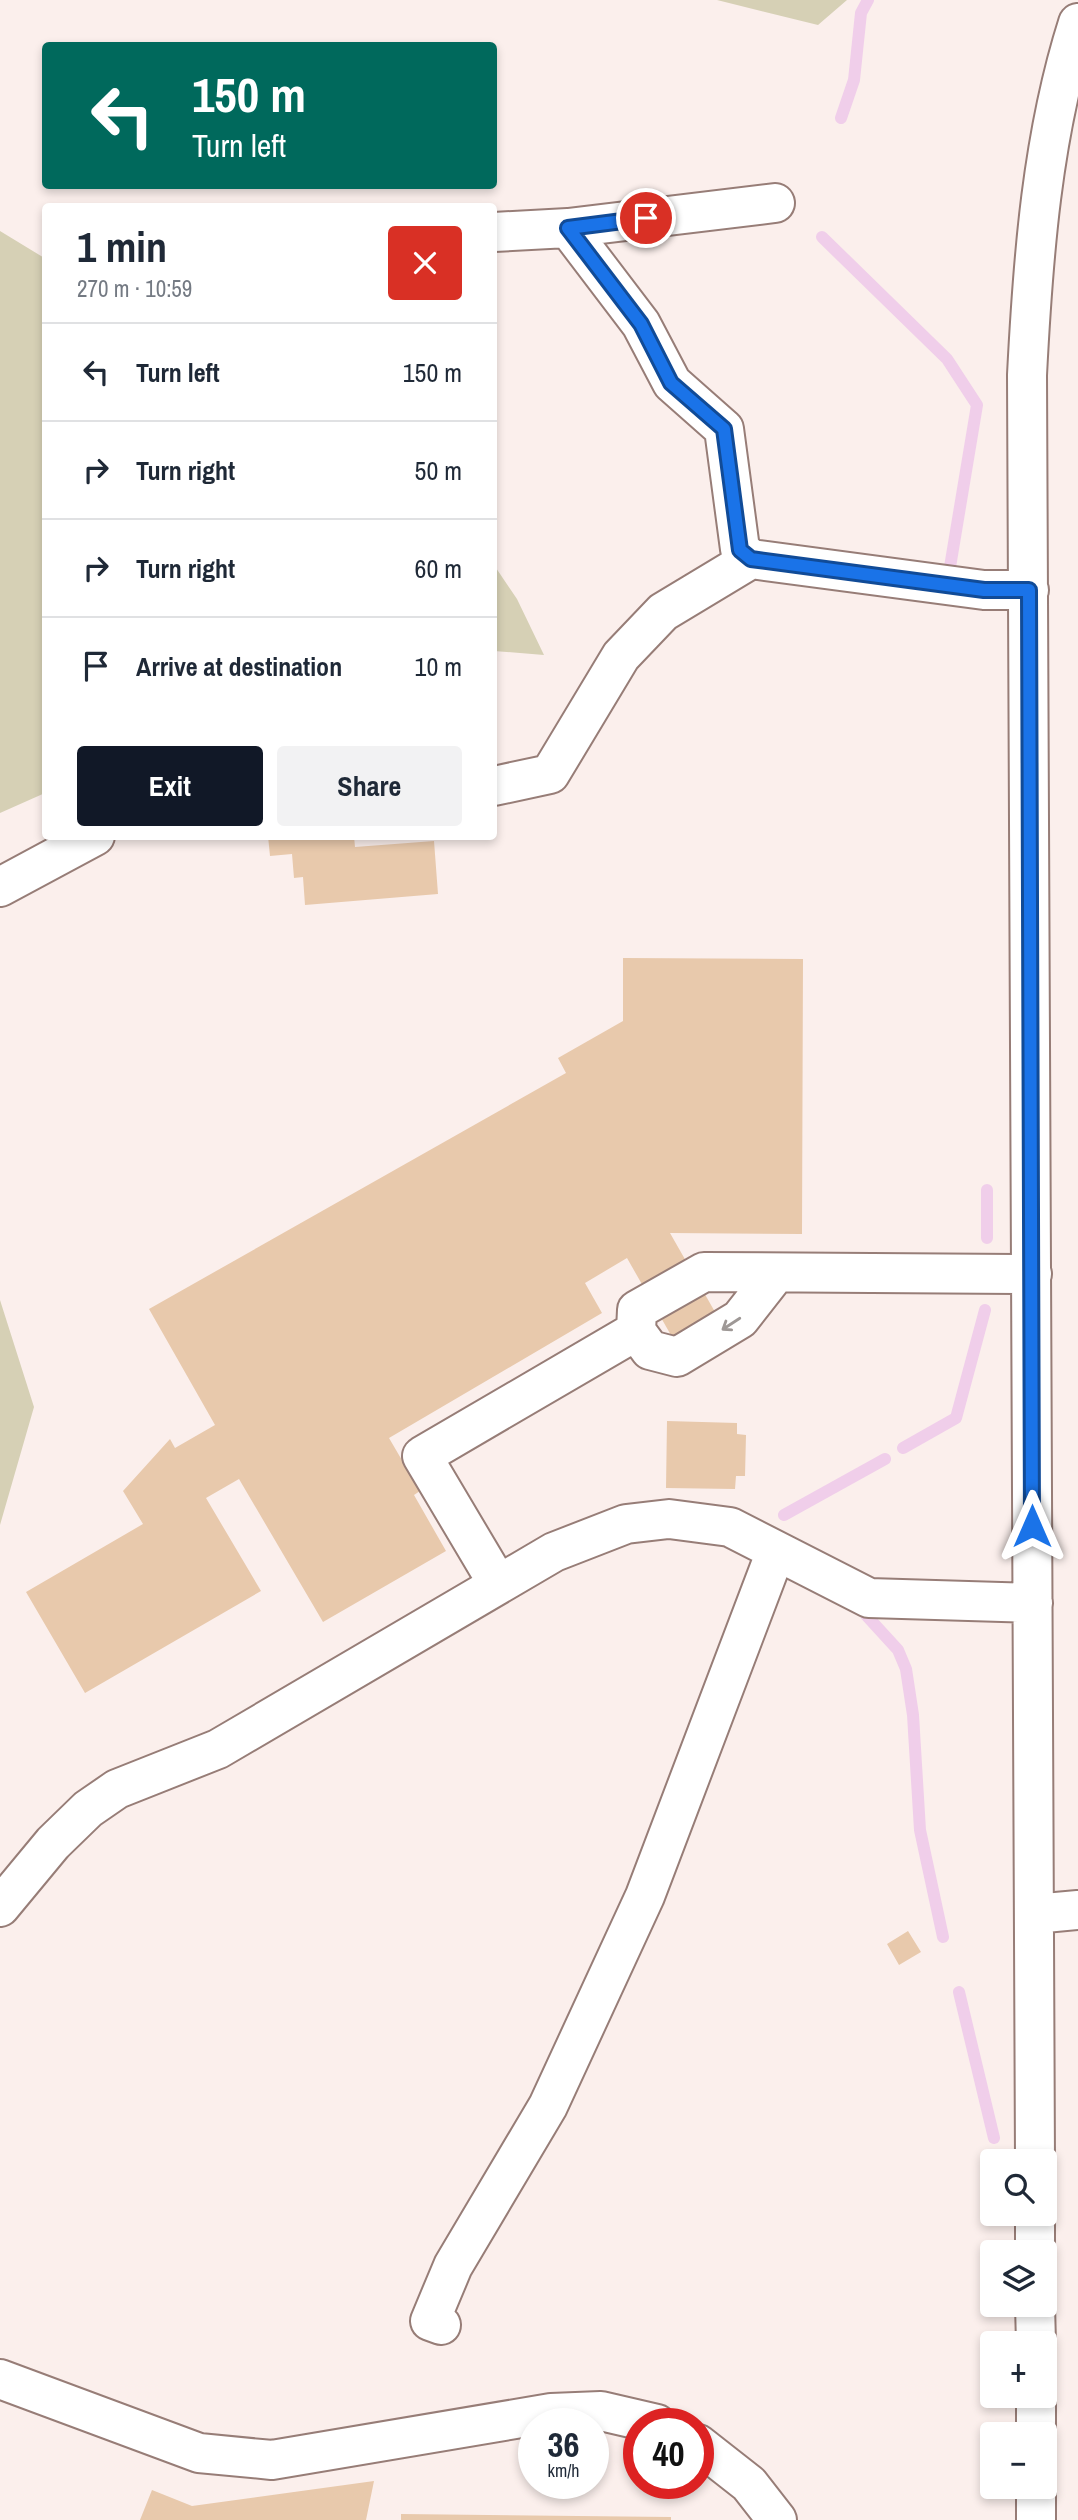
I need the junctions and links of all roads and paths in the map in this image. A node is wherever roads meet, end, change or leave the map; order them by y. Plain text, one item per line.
1 (1078, 23) edge
2 (775, 203) dead end
3 (568, 228) junction
4 (497, 232) edge
5 (751, 559) junction
6 (1029, 590) junction
7 (497, 785) edge
8 (88, 840) edge
9 (0, 887) edge
10 (776, 1273) junction
11 (1032, 1274) junction
12 (636, 1331) junction
13 (776, 1551) junction
14 (498, 1584) junction
15 (1033, 1603) junction
16 (0, 1907) edge
17 (1078, 1910) edge
18 (1034, 1914) junction
19 (1035, 2149) edge
20 (441, 2325) dead end
21 (0, 2379) edge
22 (623, 2417) edge
23 (714, 2457) edge
24 (1036, 2499) edge
25 (777, 2520) edge
26 (1036, 2520) edge

1 - 6 street
2 - 3 street
3 - 4 street
3 - 5 street
5 - 6 street
5 - 7 street
6 - 11 street
8 - 9 street
10 - 11 street
10 - 12 street
10 -> 12 street
11 - 15 street
12 - 14 street
13 - 14 street
13 - 15 street
13 - 20 street
14 - 16 street
15 - 18 street
17 - 18 street
18 - 19 street
21 - 22 street
23 - 25 street
24 - 26 street

